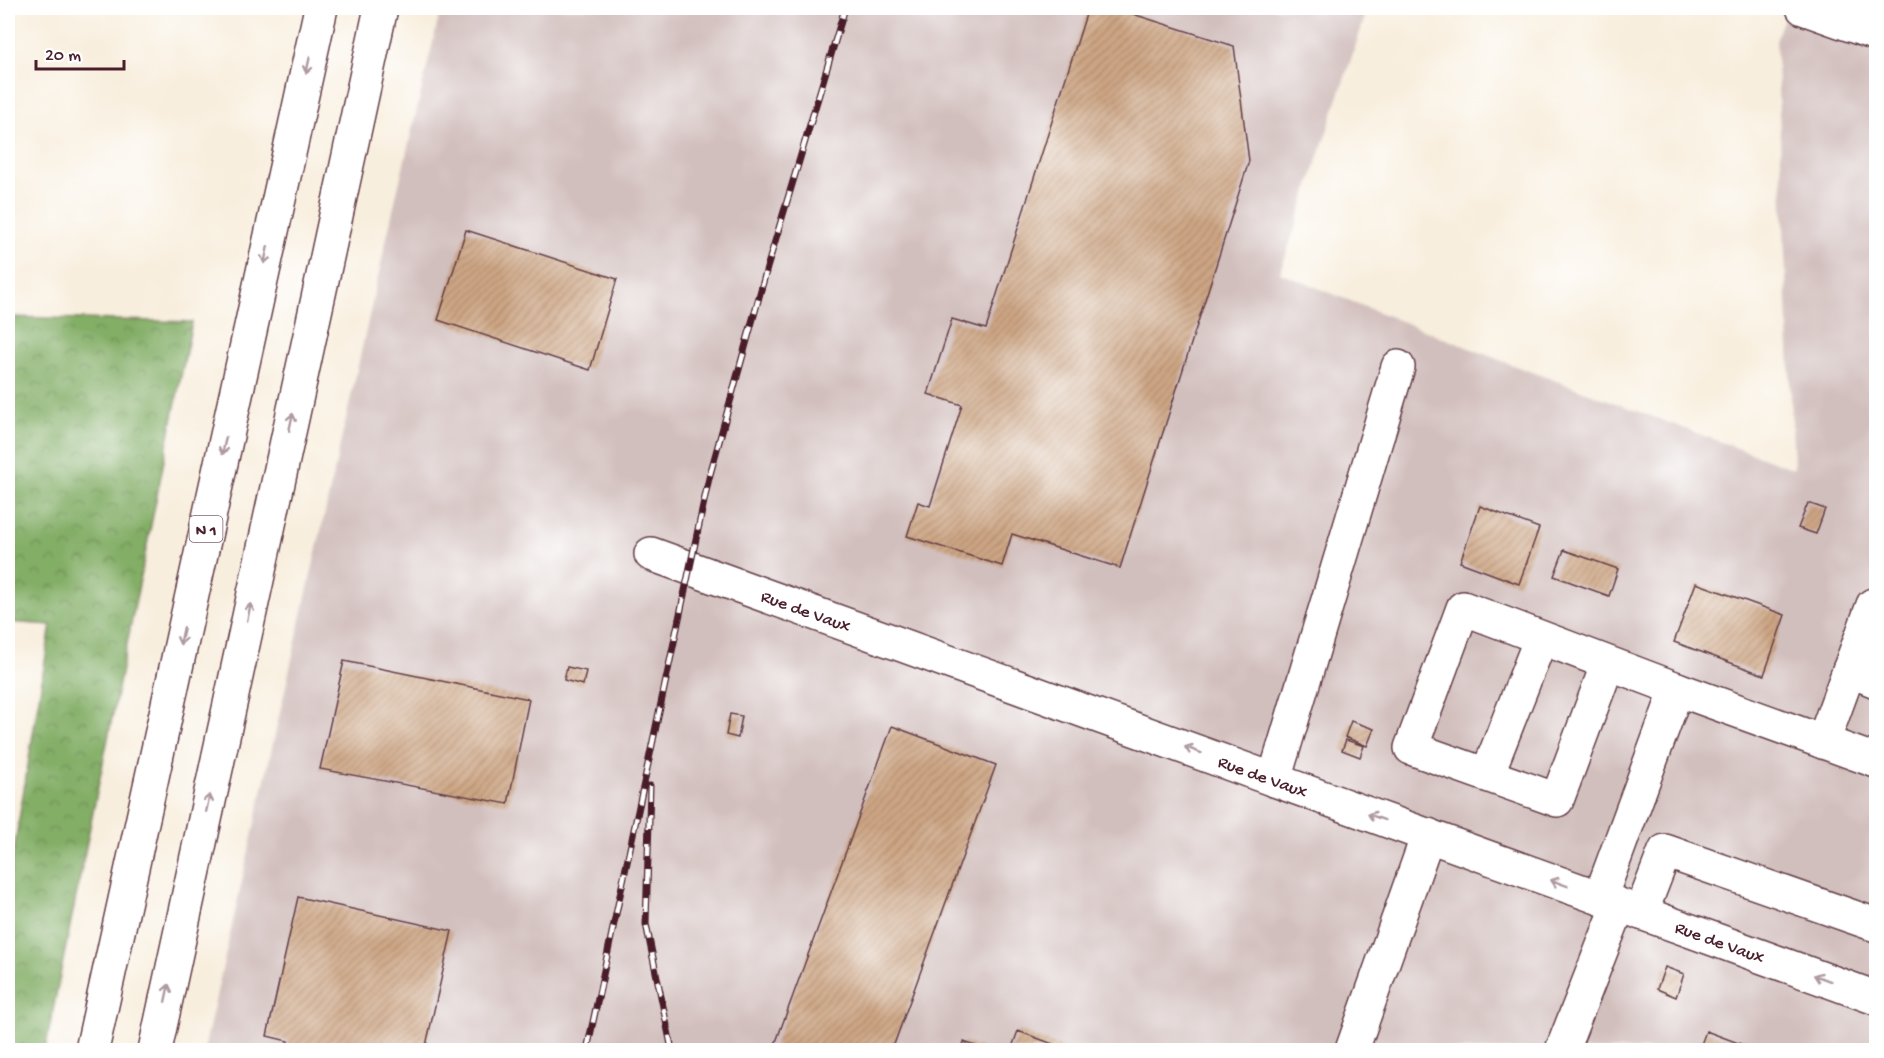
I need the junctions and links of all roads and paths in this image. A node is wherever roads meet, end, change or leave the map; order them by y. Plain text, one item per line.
1 (321, 8) edge
2 (381, 8) edge
3 (1803, 8) edge
4 (1876, 34) edge
5 (1398, 366) dead end
6 (651, 554) dead end
7 (1876, 607) edge
8 (1541, 638) junction
9 (1608, 663) junction
10 (1863, 675) edge
11 (1677, 689) junction
12 (1823, 742) junction
13 (1876, 761) edge
14 (1487, 775) junction
15 (1274, 780) junction
16 (1428, 835) junction
17 (1620, 905) junction
18 (1876, 925) edge
19 (1876, 998) edge
20 (92, 1050) edge
21 (155, 1050) edge
22 (1352, 1050) edge
23 (1562, 1050) edge

1 -> 20 main road, N 1
21 -> 2 main road
3 - 4 main road
5 - 15 main road
15 -> 6 main road, Rue de Vaux
7 - 10 main road
8 - 9 main road
8 - 14 main road
8 - 14 main road
9 - 11 main road
9 - 14 main road
10 - 12 main road
11 - 12 main road
11 - 17 main road
12 - 13 main road
16 -> 15 main road, Rue de Vaux
17 -> 16 main road, Rue de Vaux
16 - 22 main road
17 - 18 main road
19 -> 17 main road, Rue de Vaux
17 - 23 main road

